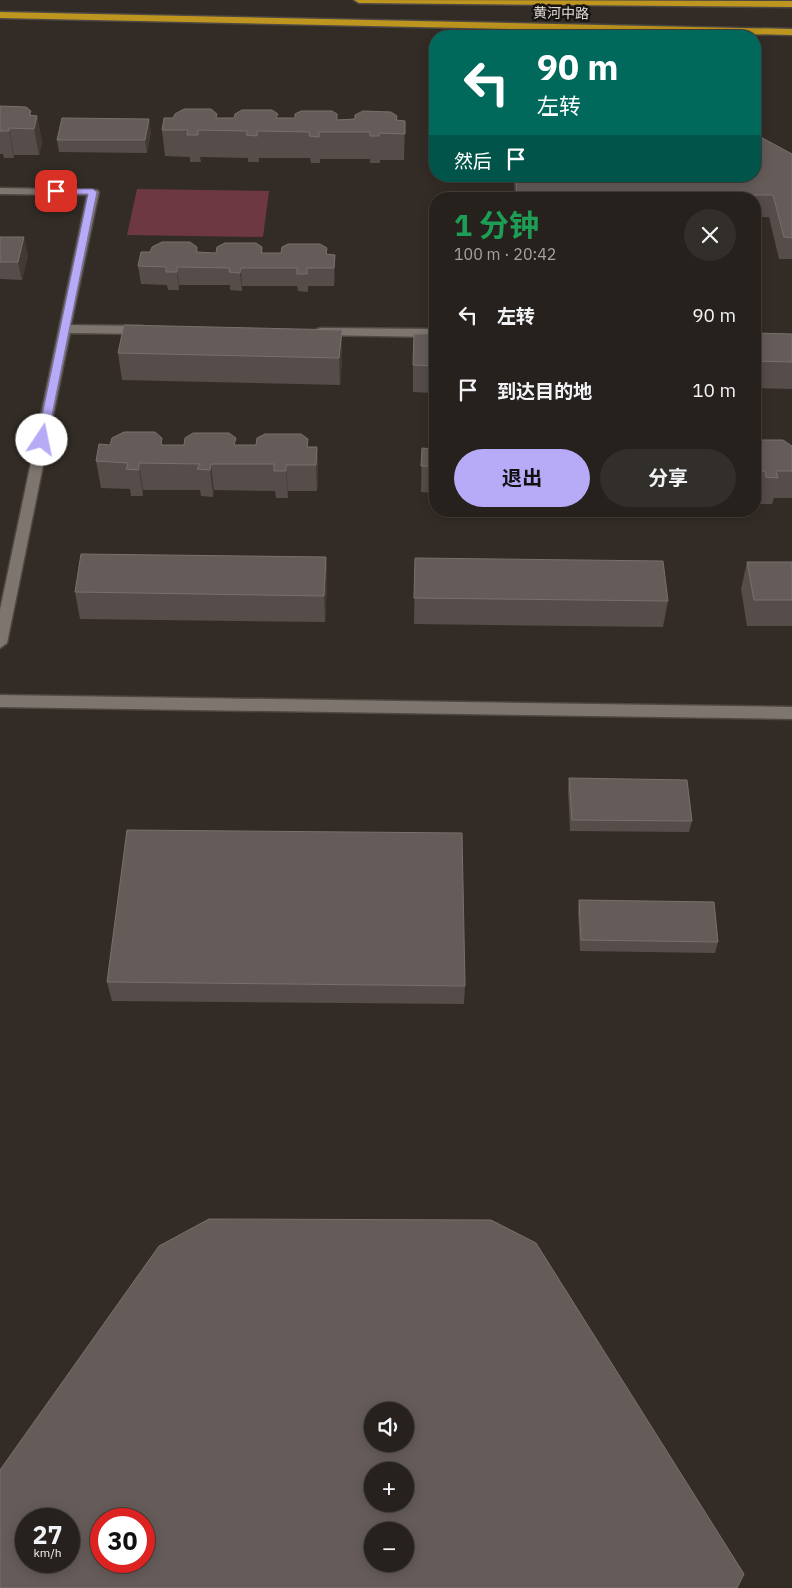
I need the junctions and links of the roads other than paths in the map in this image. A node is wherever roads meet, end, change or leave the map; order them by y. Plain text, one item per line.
1 (359, 0) edge
2 (792, 4) edge
3 (0, 16) edge
4 (693, 30) edge
5 (761, 31) edge
6 (792, 32) edge
7 (0, 191) edge
8 (64, 329) junction
9 (152, 330) edge
10 (308, 332) edge
11 (429, 333) edge
12 (0, 643) edge
13 (0, 700) edge
14 (792, 713) edge

1 - 2 highway, 黄河中路
3 - 4 highway, 黄河中路
5 - 6 highway, 黄河中路
7 - 8 street
8 - 9 street
8 - 12 street
10 - 11 street
13 - 14 street

